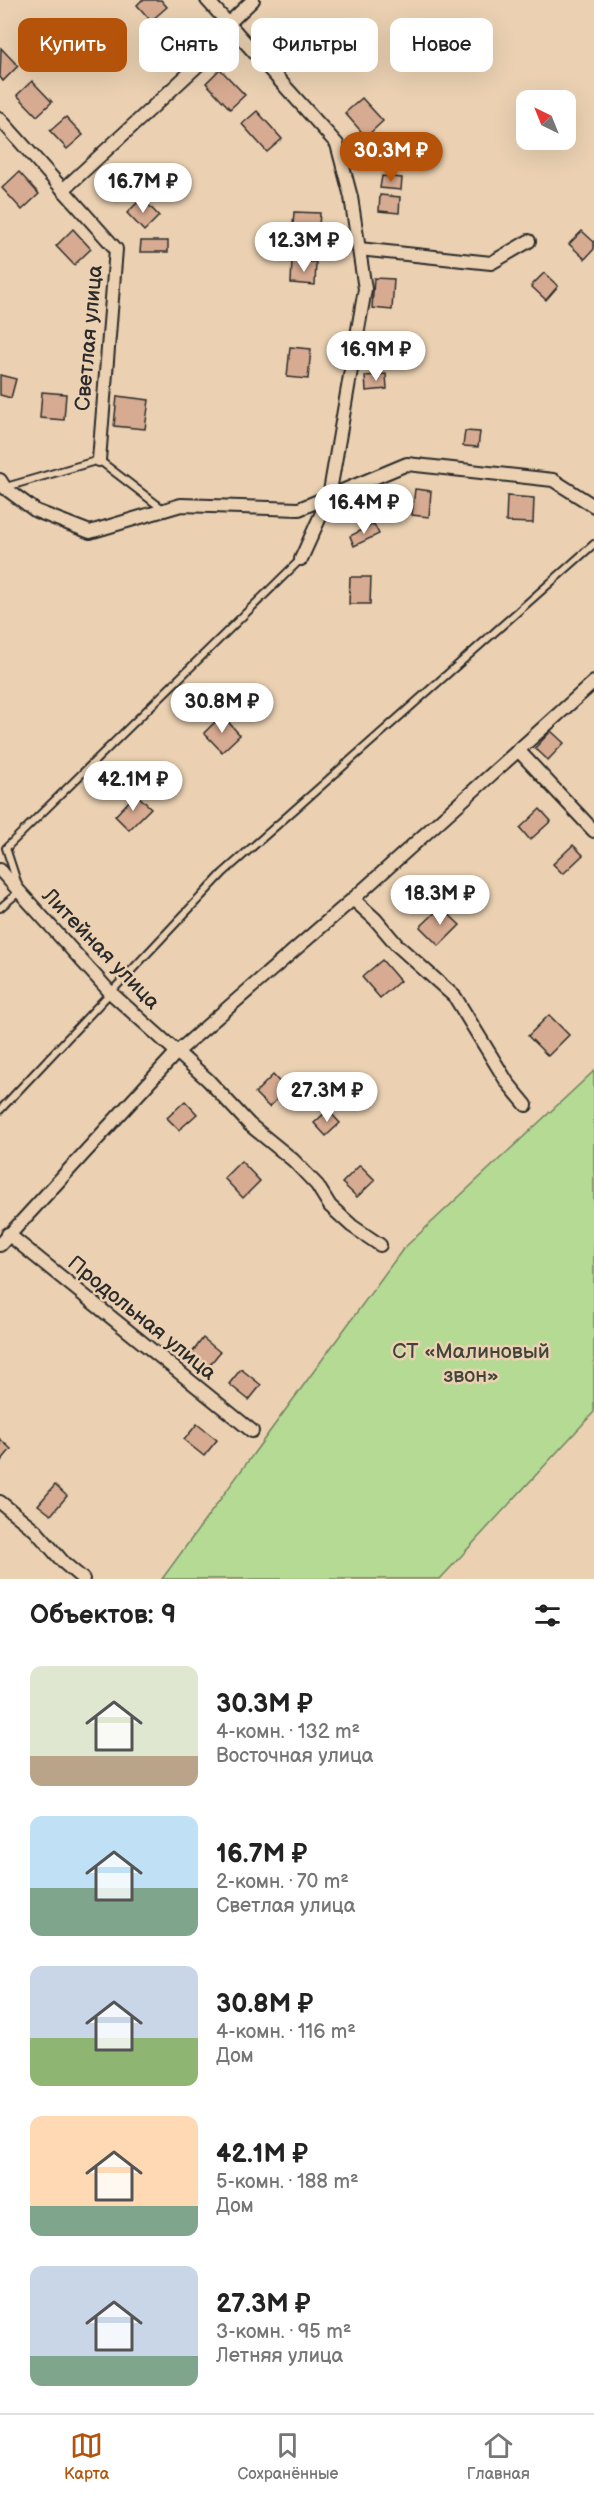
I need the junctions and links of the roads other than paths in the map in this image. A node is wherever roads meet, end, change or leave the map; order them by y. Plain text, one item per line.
1 (207, 0) edge
2 (253, 0) edge
3 (223, 18) edge
4 (239, 19) edge
5 (239, 36) edge
6 (186, 72) edge
7 (0, 119) edge
8 (63, 190) junction
9 (529, 241) dead end
10 (359, 249) junction
11 (99, 460) junction
12 (2, 486) edge
13 (329, 497) junction
14 (594, 506) edge
15 (165, 510) junction
16 (594, 544) edge
17 (301, 559) joint
18 (594, 682) edge
19 (518, 750) junction
20 (594, 831) edge
21 (0, 870) edge
22 (20, 891) junction
23 (353, 899) junction
24 (0, 908) edge
25 (110, 992) junction
26 (176, 1053) junction
27 (526, 1105) dead end
28 (0, 1110) edge
29 (8, 1234) junction
30 (0, 1245) edge
31 (380, 1245) dead end
32 (252, 1431) dead end
33 (0, 1502) edge
34 (83, 1579) edge

1 - 3 street
2 - 4 street
5 - 10 street
6 - 8 street
7 - 8 street, Светлая улица
8 - 11 street, Светлая улица
9 - 10 street
10 - 13 street
11 - 12 lane
11 - 15 lane
12 - 15 street
13 - 14 street
13 - 15 street
13 - 17 street
16 - 25 lane
17 - 22 lane
18 - 19 street
19 - 20 street
19 - 23 street
21 - 22 street, Литейная улица
22 - 24 lane
22 - 25 street, Литейная улица
23 - 26 street
23 - 27 street
25 - 26 street, Литейная улица
25 - 28 lane
26 - 29 street
26 - 31 street, Литейная улица
29 - 30 street
29 - 32 street, Продольная улица
33 - 34 street

